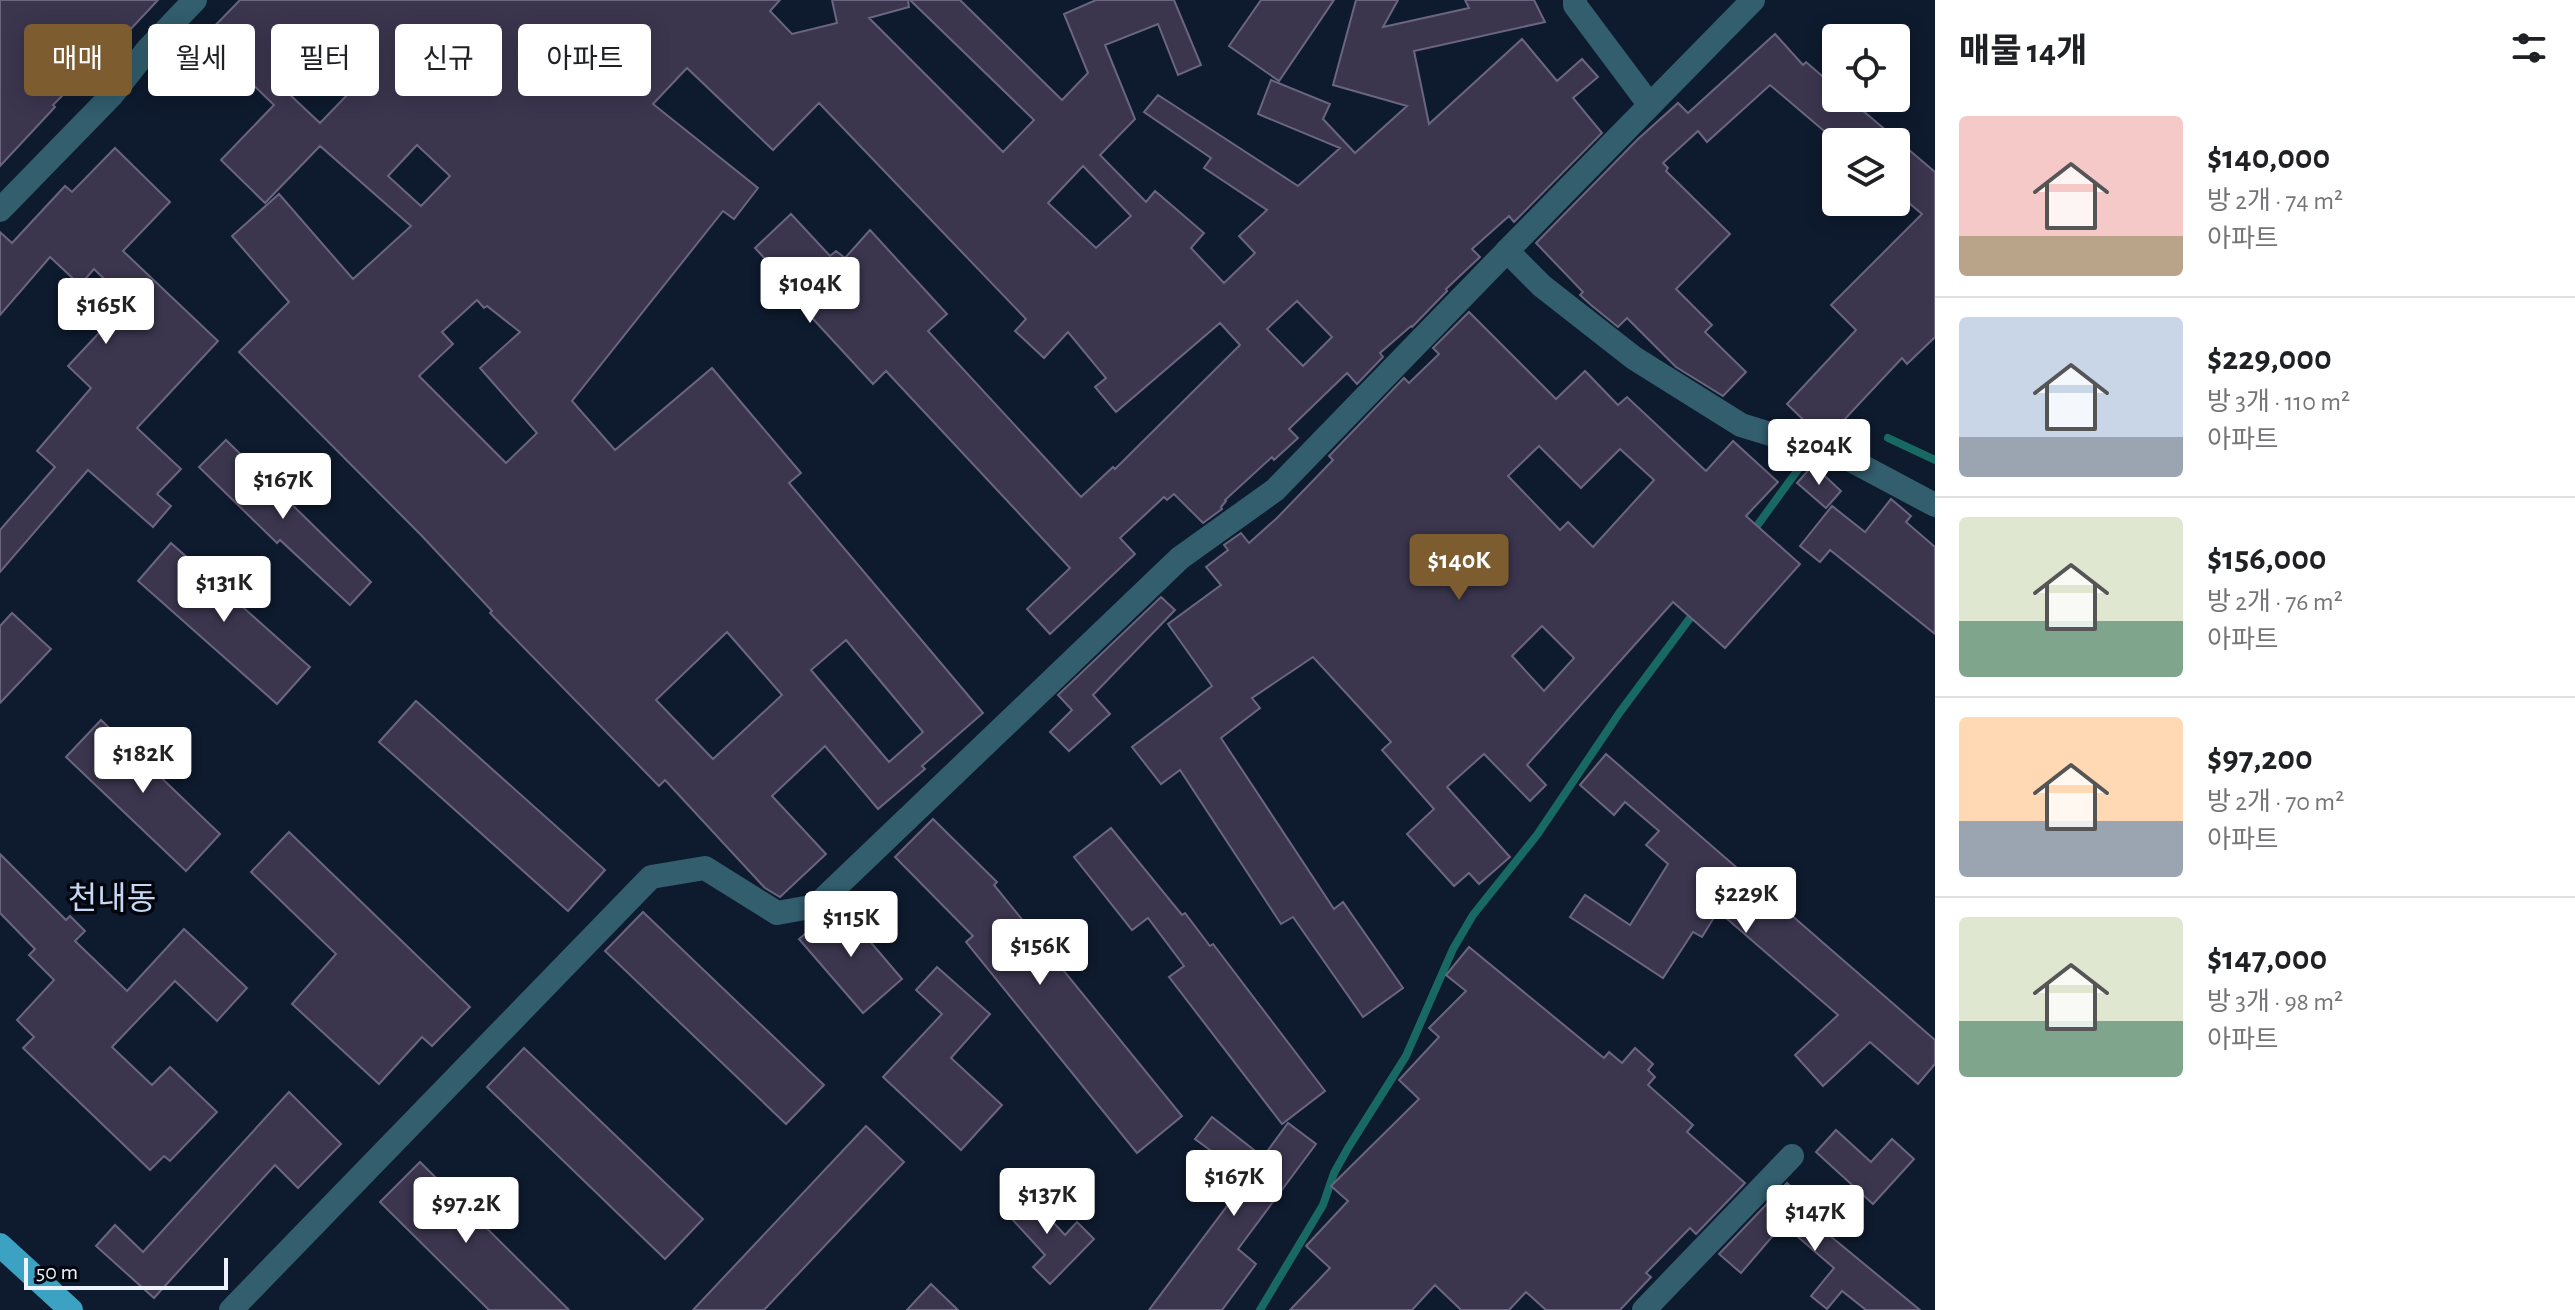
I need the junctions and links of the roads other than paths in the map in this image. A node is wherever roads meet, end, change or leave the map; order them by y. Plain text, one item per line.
1 (195, 0) edge
2 (1575, 0) edge
3 (1753, 0) edge
4 (1649, 104) junction
5 (0, 210) edge
6 (1507, 251) junction
7 (1935, 505) edge
8 (1792, 1156) dead end
9 (0, 1245) edge
10 (71, 1310) edge
11 (231, 1310) edge
12 (1644, 1310) edge

1 - 5 street
2 - 4 street
3 - 4 street
4 - 6 street
6 - 7 street
6 - 11 street
8 - 12 street
9 - 10 main road

